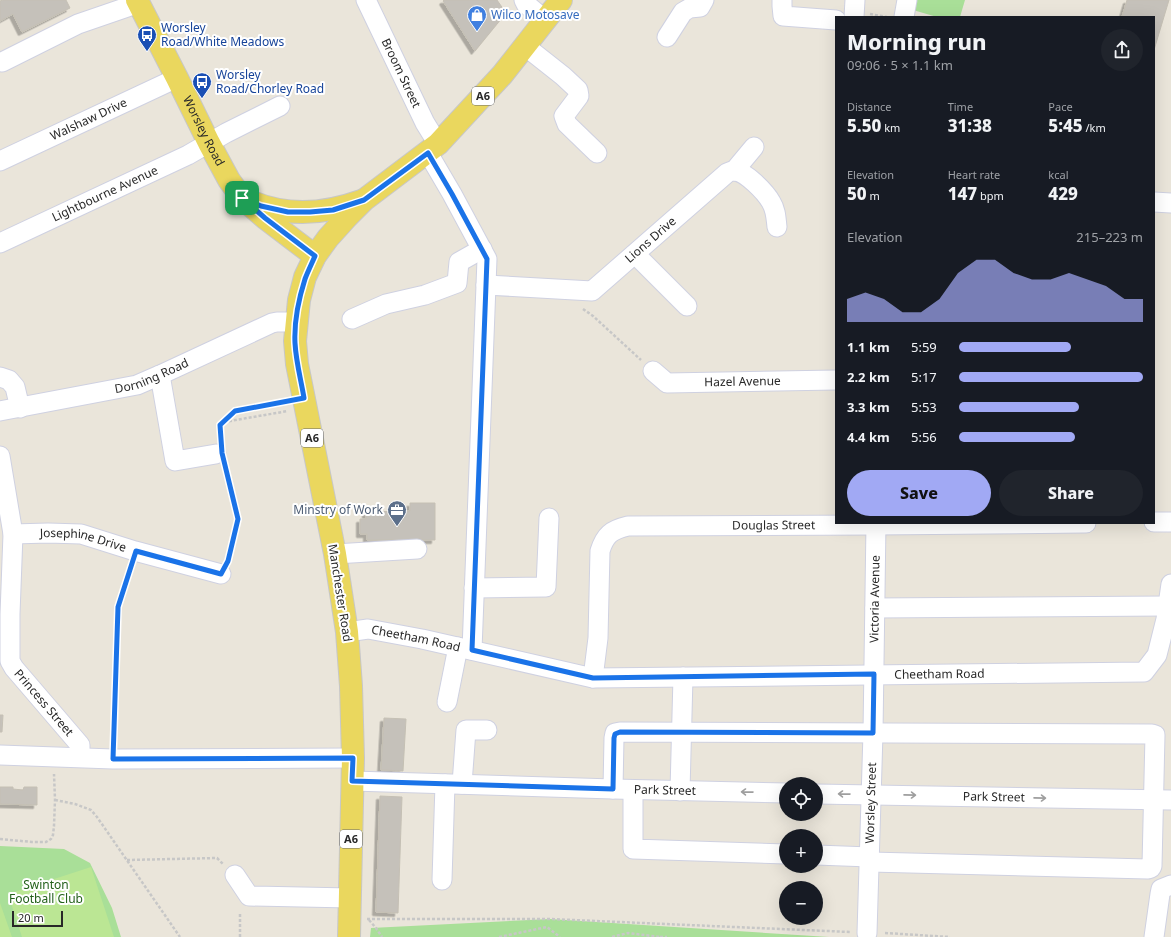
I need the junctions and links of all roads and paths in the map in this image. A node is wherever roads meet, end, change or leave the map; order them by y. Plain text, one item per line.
1 (366, 0) edge
2 (524, 0) edge
3 (561, 0) edge
4 (782, 0) edge
5 (855, 0) edge
6 (907, 0) edge
7 (138, 2) edge
8 (691, 3) edge
9 (854, 16) edge
10 (904, 16) edge
11 (545, 20) junction
12 (835, 20) edge
13 (667, 37) dead end
14 (525, 46) junction
15 (2, 62) dead end
16 (177, 78) junction
17 (280, 106) dead end
18 (209, 144) junction
19 (754, 147) dead end
20 (433, 149) junction
21 (597, 153) dead end
22 (0, 161) edge
23 (734, 171) junction
24 (242, 198) junction
25 (364, 200) junction
26 (1155, 202) edge
27 (1171, 203) edge
28 (777, 227) dead end
29 (0, 243) edge
30 (482, 249) junction
31 (635, 254) junction
32 (315, 256) junction
33 (486, 285) junction
34 (687, 306) dead end
35 (581, 308) dead end
36 (352, 319) dead end
37 (296, 322) junction
38 (653, 372) joint
39 (160, 375) junction
40 (0, 377) edge
41 (835, 380) edge
42 (305, 403) junction
43 (20, 408) junction
44 (0, 411) edge
45 (223, 422) junction
46 (219, 454) junction
47 (0, 456) edge
48 (549, 518) dead end
49 (1155, 522) edge
50 (1171, 522) edge
51 (876, 524) edge
52 (13, 534) junction
53 (417, 548) dead end
54 (136, 551) junction
55 (335, 554) junction
56 (221, 574) joint
57 (1171, 584) edge
58 (474, 588) junction
59 (1168, 606) junction
60 (874, 608) junction
61 (347, 632) junction
62 (465, 648) junction
63 (874, 674) junction
64 (683, 677) junction
65 (593, 678) junction
66 (448, 702) dead end
67 (488, 730) dead end
68 (681, 732) junction
69 (873, 733) junction
70 (0, 755) edge
71 (52, 757) junction
72 (80, 757) junction
73 (353, 758) junction
74 (113, 759) junction
75 (352, 781) junction
76 (454, 784) junction
77 (613, 789) junction
78 (633, 790) junction
79 (680, 791) junction
80 (779, 793) edge
81 (823, 794) edge
82 (871, 795) junction
83 (55, 800) junction
84 (1162, 800) edge
85 (0, 840) edge
86 (779, 854) edge
87 (823, 856) edge
88 (126, 860) junction
89 (870, 860) junction
90 (235, 875) joint
91 (442, 880) dead end
92 (1171, 885) edge
93 (249, 896) junction
94 (350, 898) junction
95 (867, 932) junction
96 (180, 937) edge
97 (240, 937) edge
98 (349, 937) edge
99 (382, 937) edge
100 (499, 937) edge
101 (560, 937) edge
102 (612, 937) edge
103 (660, 937) edge
104 (667, 937) edge
105 (950, 937) edge
106 (1154, 937) edge

1 - 20 street, Broom Street
2 - 11 street
3 - 11 main road, A6
4 - 12 street
5 - 9 street
6 - 10 street
7 - 15 street
7 - 16 main road, Worsley Road
8 - 13 street
11 - 14 main road, A6
14 - 20 main road, A6
14 - 21 street
16 - 18 main road, Worsley Road
16 - 22 street, Walshaw Drive
17 - 18 street, Lightbourne Avenue
18 - 24 main road, Worsley Road
18 - 29 street, Lightbourne Avenue
19 - 23 street, Lions Drive
20 - 25 main road, A6
20 - 30 street, Broom Street
23 - 28 street
23 - 31 street, Lions Drive
24 - 25 main road
24 - 32 main road, Worsley Road
25 - 32 main road, A6
26 - 27 street
30 - 33 street, Broom Street
30 - 36 street
31 - 33 street, Lions Drive
31 - 34 street
32 - 37 main road, Manchester Road / A6
33 - 58 street, Broom Street
35 - 38 path
37 - 39 street, Dorning Road
37 - 42 main road, Manchester Road / A6
38 - 41 street, Hazel Avenue
39 - 43 street, Dorning Road
39 - 46 street
40 - 43 street
42 - 45 path
42 - 45 path
42 - 55 main road, Manchester Road / A6
43 - 44 street, Dorning Road
45 - 46 path
46 - 56 path
47 - 52 street, Princess Street
48 - 58 street
49 - 50 street
51 - 60 street, Victoria Avenue
51 - 65 street, Douglas Street
52 - 54 street, Josephine Drive
52 - 72 street, Princess Street
53 - 55 street
54 - 56 street, Josephine Drive
54 - 74 path
55 - 61 main road, Manchester Road / A6
57 - 59 street
58 - 62 street, Broom Street
59 - 60 street
59 - 63 street, Cheetham Road
60 - 63 street, Victoria Avenue
61 - 62 street, Cheetham Road
61 - 73 main road, Manchester Road / A6
62 - 65 street, Cheetham Road
62 - 66 street, Broom Street
63 - 64 street, Cheetham Road
63 - 69 street, Worsley Street
64 - 65 street, Cheetham Road
64 - 68 street
67 - 76 street
68 - 69 street
68 - 77 street
68 - 79 street
69 - 82 street, Worsley Street
69 - 84 street
70 - 71 street
71 - 72 street
71 - 83 path
72 - 74 street
73 - 74 street
73 - 75 main road, Manchester Road / A6
75 - 76 street, Park Street
75 - 94 main road, Manchester Road / A6
76 - 77 street, Park Street
76 - 91 street
77 - 78 street, Park Street
78 - 79 street, Park Street
78 - 86 street
80 -> 79 street, Park Street
82 -> 81 street, Park Street
82 -> 84 street, Park Street
82 - 89 street, Worsley Street
83 - 85 path
83 - 88 path
84 - 89 street
87 - 89 street
88 - 90 path
88 - 96 path
89 - 95 street, Worsley Street
90 - 93 street
92 - 106 street
93 - 94 street
93 - 97 path
94 - 98 main road, Manchester Road / A6
95 - 99 path
95 - 105 path
100 - 101 path
102 - 103 path
103 - 104 path

